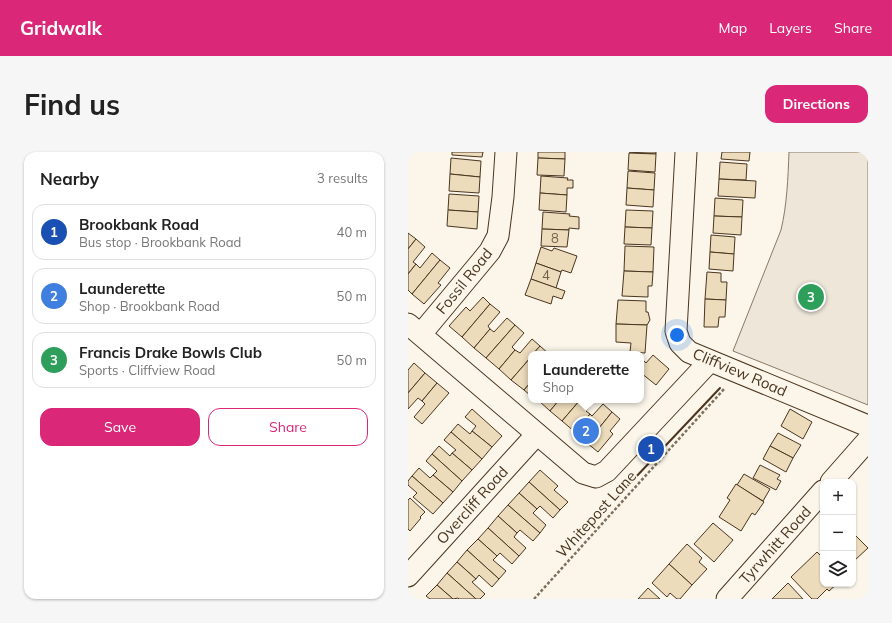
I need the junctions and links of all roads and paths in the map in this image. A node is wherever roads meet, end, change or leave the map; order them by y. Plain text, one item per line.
1 (506, 152) edge
2 (686, 152) edge
3 (414, 329) edge
4 (710, 361) junction
5 (739, 373) junction
6 (868, 426) edge
7 (537, 434) junction
8 (868, 440) edge
9 (834, 479) edge
10 (820, 494) edge
11 (408, 576) edge
12 (534, 599) edge
13 (727, 599) edge

1 - 3 street, Fossil Road
2 - 4 street, Cliffview Road
3 - 7 street
4 - 5 street, Cliffview Road
4 - 7 street
5 - 6 street, Cliffview Road
5 - 12 path, Whitepost Lane
7 - 11 street, Overcliff Road
8 - 9 street
10 - 13 street, Tyrwhitt Road

